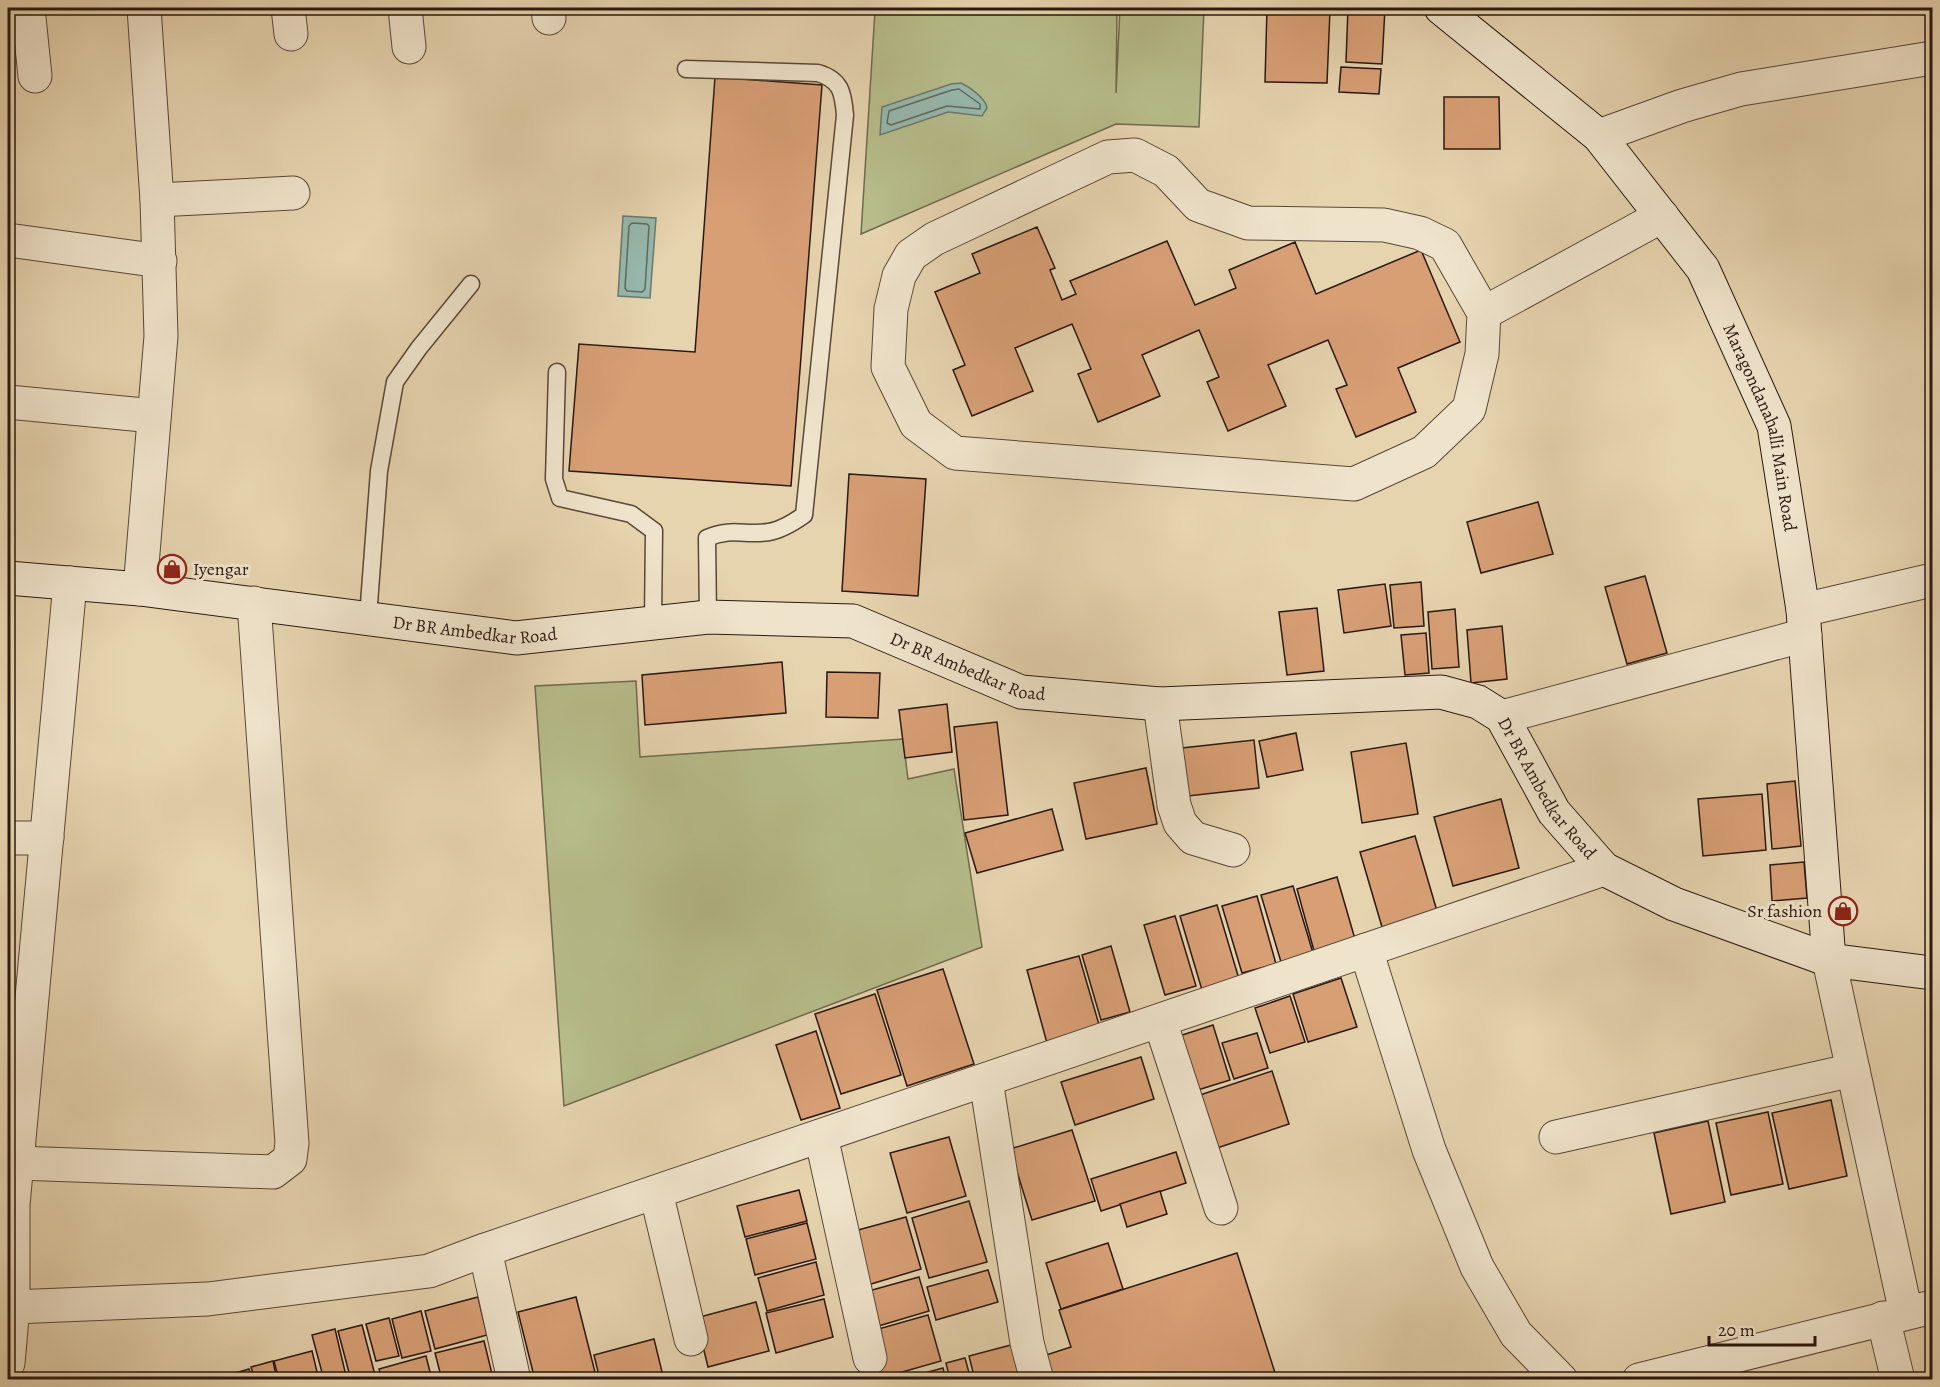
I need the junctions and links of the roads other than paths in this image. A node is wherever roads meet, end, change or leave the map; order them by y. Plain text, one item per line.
1 (28, 8) edge
2 (144, 8) edge
3 (405, 8) edge
4 (1441, 8) edge
5 (409, 47) dead end
6 (1932, 58) edge
7 (686, 69) dead end
8 (34, 76) dead end
9 (1599, 136) junction
10 (293, 193) dead end
11 (158, 200) junction
12 (1662, 216) junction
13 (8, 240) edge
14 (160, 261) junction
15 (471, 284) dead end
16 (1484, 313) junction
17 (557, 372) dead end
18 (8, 402) edge
19 (154, 416) junction
20 (8, 578) edge
21 (1932, 580) edge
22 (70, 583) junction
23 (140, 589) junction
24 (254, 603) junction
25 (368, 617) junction
26 (708, 617) junction
27 (653, 621) junction
28 (1804, 623) junction
29 (1160, 704) junction
30 (1502, 717) junction
31 (8, 838) edge
32 (47, 838) junction
33 (1233, 850) dead end
34 (1604, 869) junction
35 (1366, 950) junction
36 (1829, 960) junction
37 (1932, 973) edge
38 (1160, 1021) junction
39 (1853, 1070) junction
40 (986, 1080) junction
41 (821, 1136) junction
42 (1556, 1137) dead end
43 (17, 1163) junction
44 (656, 1192) junction
45 (1221, 1208) dead end
46 (485, 1250) junction
47 (13, 1307) junction
48 (1907, 1313) edge
49 (691, 1339) dead end
50 (870, 1358) dead end
51 (8, 1363) edge
52 (1739, 1367) edge
53 (514, 1380) edge
54 (1037, 1380) edge
55 (1561, 1380) edge
56 (1639, 1380) edge
57 (1898, 1380) edge

1 - 8 street
2 - 11 street
3 - 5 street
4 - 9 street, Maragondanahalli Main Road
6 - 9 street
7 - 26 lane
9 - 12 street, Maragondanahalli Main Road
10 - 11 street
11 - 14 street
12 - 16 street
12 - 28 street, Maragondanahalli Main Road
13 - 14 street
14 - 19 street
15 - 25 lane
16 - 16 street
17 - 27 lane
18 - 19 street
19 - 23 street
20 - 22 street, Dr BR Ambedkar Road
21 - 28 street
22 - 23 street, Dr BR Ambedkar Road
22 - 32 street
23 - 24 street, Dr BR Ambedkar Road
24 - 25 street, Dr BR Ambedkar Road
24 - 43 street
25 - 27 street, Dr BR Ambedkar Road
26 - 27 street, Dr BR Ambedkar Road
26 - 29 street, Dr BR Ambedkar Road
28 - 30 street
28 - 36 street, Maragondanahalli Main Road
29 - 30 street, Dr BR Ambedkar Road
29 - 33 street
30 - 34 street, Dr BR Ambedkar Road
31 - 32 street
32 - 43 street
34 - 35 street
34 - 36 street, Dr BR Ambedkar Road
35 - 38 street
35 - 55 street
36 - 37 street, Dr BR Ambedkar Road
36 - 39 street, Maragondanahalli Main Road
38 - 40 street
38 - 45 street
39 - 42 street
39 - 48 street, Maragondanahalli Main Road
40 - 41 street
40 - 54 street
41 - 44 street
41 - 50 street
43 - 47 street
44 - 46 street
44 - 49 street
46 - 47 street
46 - 53 street
47 - 51 street
48 - 52 street
48 - 57 street, Maragondanahalli Main Road
52 - 56 street

